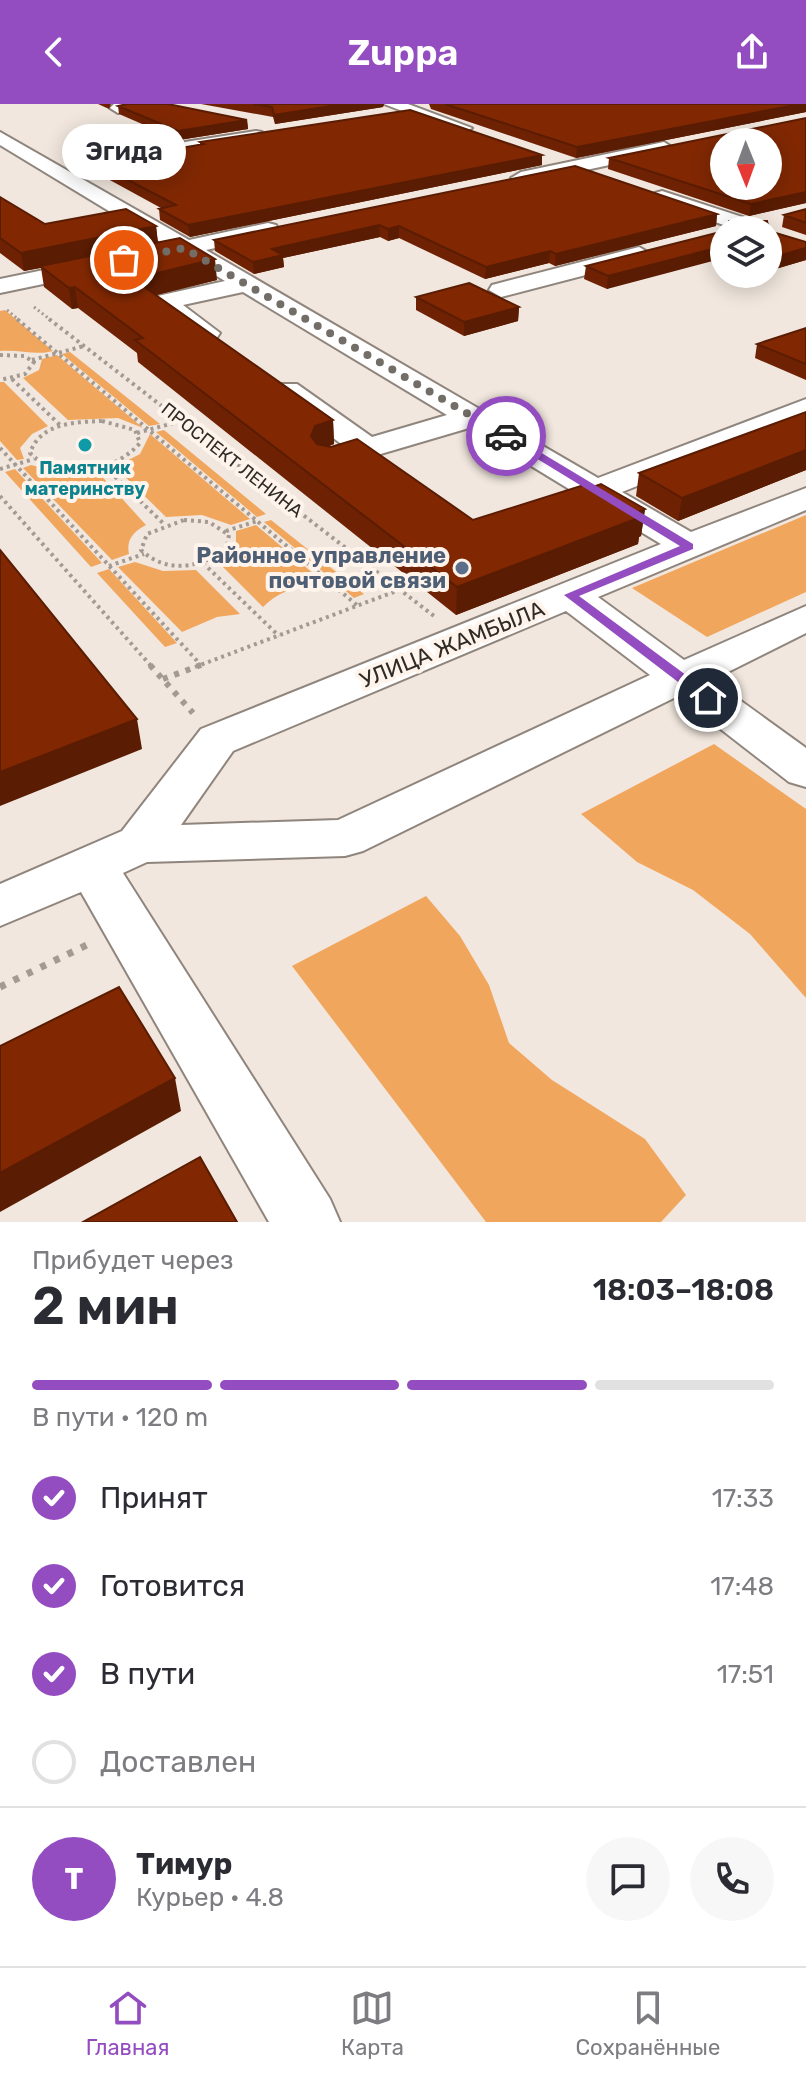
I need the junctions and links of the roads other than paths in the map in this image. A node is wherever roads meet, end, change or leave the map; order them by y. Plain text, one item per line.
1 (142, 104) edge
2 (450, 104) edge
3 (118, 108) edge
4 (395, 110) edge
5 (249, 120) edge
6 (485, 136) edge
7 (681, 144) edge
8 (6, 146) edge
9 (185, 147) edge
10 (530, 151) edge
11 (575, 167) junction
12 (618, 182) edge
13 (497, 183) edge
14 (647, 192) edge
15 (123, 211) junction
16 (94, 216) edge
17 (721, 216) edge
18 (293, 225) edge
19 (184, 248) junction
20 (664, 248) edge
21 (245, 284) junction
22 (501, 290) dead end
23 (3, 293) edge
24 (226, 347) edge
25 (265, 375) edge
26 (806, 408) edge
27 (474, 417) junction
28 (367, 448) junction
29 (331, 459) edge
30 (403, 473) edge
31 (596, 491) junction
32 (806, 498) edge
33 (544, 510) edge
34 (689, 546) junction
35 (570, 595) junction
36 (806, 618) edge
37 (683, 679) junction
38 (806, 771) edge
39 (116, 855) junction
40 (0, 906) edge
41 (306, 1222) edge

1 - 3 street
2 - 4 street
4 - 6 street
5 - 9 street
7 - 11 street
8 - 15 street
10 - 11 street
11 - 12 street
11 - 13 street
14 - 17 street
15 - 16 street
15 - 19 street
18 - 19 street
19 - 21 street
19 - 23 street
20 - 22 street
21 - 24 street
21 - 27 street
25 - 28 street
26 - 31 street
27 - 28 street
27 - 31 street
28 - 29 street
28 - 30 street
31 - 33 street
31 - 34 street
32 - 34 street, УЛИЦА ЖАМБЫЛА
34 - 35 street, УЛИЦА ЖАМБЫЛА
35 - 37 street
35 - 39 street, УЛИЦА ЖАМБЫЛА
36 - 37 street
37 - 38 street
37 - 39 street
39 - 40 street
39 - 41 street

